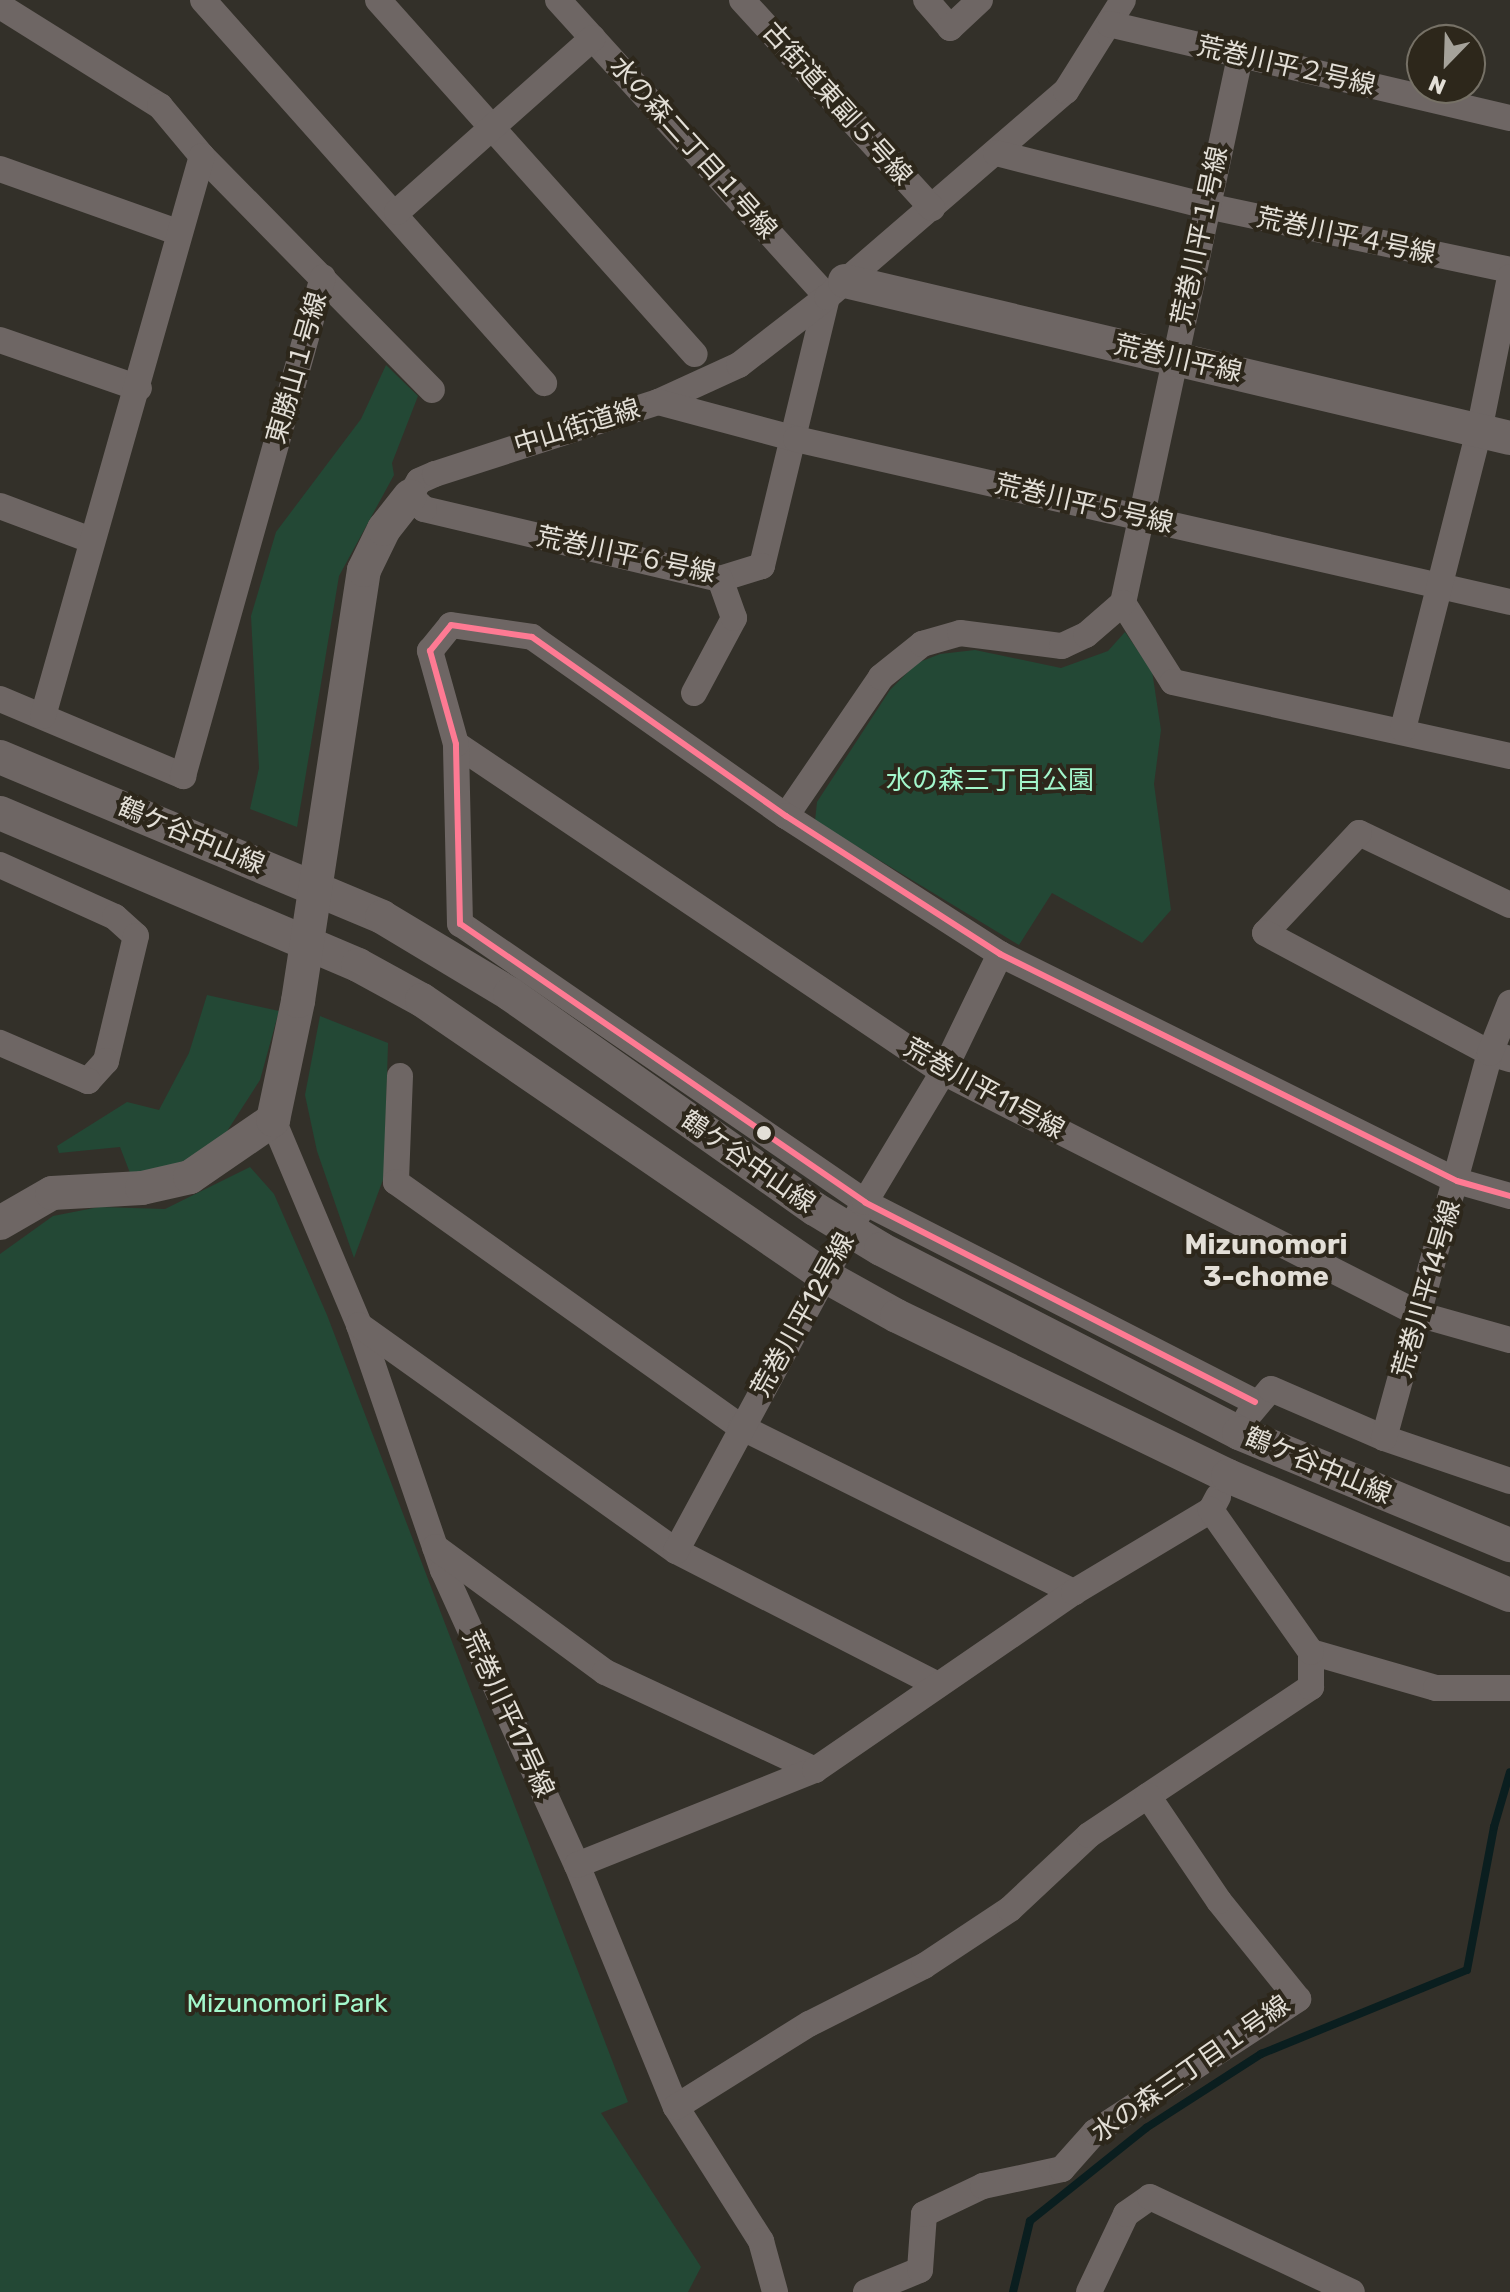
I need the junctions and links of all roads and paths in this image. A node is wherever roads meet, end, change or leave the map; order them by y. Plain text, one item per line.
1 (203, 0) edge
2 (378, 0) edge
3 (558, 0) edge
4 (742, 0) edge
5 (926, 0) edge
6 (980, 0) edge
7 (1123, 0) edge
8 (0, 6) edge
9 (1109, 24) junction
10 (593, 38) junction
11 (1240, 57) junction
12 (1510, 118) edge
13 (492, 126) junction
14 (996, 153) junction
15 (202, 156) junction
16 (0, 169) edge
17 (1207, 206) junction
18 (932, 208) junction
19 (397, 212) junction
20 (177, 232) junction
21 (1510, 270) edge
22 (323, 277) junction
23 (1510, 277) edge
24 (836, 289) junction
25 (0, 340) edge
26 (694, 354) dead end
27 (1173, 358) junction
28 (544, 383) dead end
29 (139, 388) junction
30 (432, 390) dead end
31 (658, 402) junction
32 (1495, 434) edge
33 (796, 439) junction
34 (410, 496) junction
35 (0, 506) edge
36 (1138, 516) junction
37 (91, 540) junction
38 (720, 579) junction
39 (1439, 584) junction
40 (1510, 602) edge
41 (1123, 603) junction
42 (694, 693) dead end
43 (0, 699) edge
44 (43, 716) junction
45 (1403, 729) junction
46 (456, 744) junction
47 (1510, 756) edge
48 (0, 757) edge
49 (0, 813) edge
50 (786, 816) junction
51 (0, 865) edge
52 (1510, 905) edge
53 (1000, 954) junction
54 (1510, 1003) edge
55 (0, 1043) edge
56 (1500, 1056) edge
57 (943, 1072) junction
58 (400, 1076) dead end
59 (273, 1120) junction
60 (1457, 1181) junction
61 (1510, 1196) edge
62 (858, 1217) junction
63 (0, 1223) edge
64 (825, 1276) junction
65 (1421, 1315) junction
66 (359, 1325) junction
67 (1510, 1340) edge
68 (1255, 1402) junction
69 (741, 1427) junction
70 (1239, 1433) junction
71 (1384, 1438) junction
72 (1228, 1476) junction
73 (1510, 1481) edge
74 (1211, 1510) junction
75 (1510, 1545) edge
76 (435, 1547) junction
77 (676, 1551) junction
78 (1074, 1592) junction
79 (1510, 1595) edge
80 (1311, 1652) junction
81 (938, 1685) junction
82 (1510, 1688) edge
83 (815, 1770) junction
84 (1148, 1796) junction
85 (577, 1865) junction
86 (676, 2107) junction
87 (775, 2292) edge
88 (866, 2292) edge
89 (1089, 2292) edge
90 (1352, 2292) edge

1 - 19 street
2 - 13 street
3 - 10 street, 水の森二丁目１号線
4 - 18 street, 古街道東副５号線
5 - 6 street
7 - 9 street, 中山街道線
8 - 15 street, 東勝山１号線
9 - 11 street, 荒巻川平２号線
9 - 14 street, 中山街道線
10 - 13 street
10 - 24 street, 水の森二丁目１号線
11 - 12 street, 荒巻川平２号線
11 - 17 street, 荒巻川平１号線
13 - 19 street
13 - 26 street
14 - 17 street, 荒巻川平４号線
14 - 18 street, 中山街道線
15 - 20 street
15 - 22 street, 東勝山１号線
16 - 20 street
17 - 21 street, 荒巻川平４号線
17 - 27 street, 荒巻川平１号線
18 - 24 street, 中山街道線
19 - 28 street
20 - 29 street
22 - 30 street
22 - 44 street, 東勝山１号線
23 - 32 street
24 - 27 street, 荒巻川平線
24 - 31 street, 中山街道線
24 - 33 street, 荒巻川平６号線
25 - 29 street
27 - 32 street, 荒巻川平線
27 - 36 street, 荒巻川平１号線
29 - 37 street
31 - 33 street, 荒巻川平５号線
31 - 34 street, 中山街道線
32 - 39 street
33 - 36 street, 荒巻川平５号線
33 - 38 street, 荒巻川平６号線
34 - 38 street, 荒巻川平６号線
34 - 59 street, 中山街道線
35 - 37 street
36 - 39 street, 荒巻川平５号線
36 - 41 street, 荒巻川平１号線
37 - 44 street
38 - 42 street
39 - 40 street, 荒巻川平５号線
39 - 45 street
41 - 45 street
41 - 50 street
43 - 44 street
45 - 47 street
46 - 50 street
46 - 57 street, 荒巻川平11号線
46 - 62 street
48 - 62 street, 鶴ケ谷中山線
49 - 64 street
50 - 53 street
51 - 55 street
52 - 56 street
53 - 57 street, 荒巻川平12号線
53 - 60 street
54 - 56 street, 荒巻川平14号線
56 - 60 street, 荒巻川平14号線
57 - 62 street, 荒巻川平12号線
57 - 65 street, 荒巻川平11号線
58 - 69 street
59 - 63 street
59 - 66 street, 荒巻川平17号線
60 - 61 street
60 - 65 street, 荒巻川平14号線
62 - 64 street, 荒巻川平12号線
62 - 68 street
62 - 70 street, 鶴ケ谷中山線
64 - 69 street, 荒巻川平12号線
64 - 72 street
65 - 67 street, 荒巻川平11号線
65 - 71 street, 荒巻川平14号線
66 - 76 street, 荒巻川平17号線
66 - 77 street
68 - 70 street
68 - 71 street
69 - 77 street, 荒巻川平12号線
69 - 78 street
70 - 75 street, 鶴ケ谷中山線
71 - 73 street
72 - 74 street
72 - 79 street
74 - 78 street
74 - 80 street
76 - 83 street
76 - 85 street, 荒巻川平17号線
77 - 81 street
78 - 81 street
80 - 82 street
80 - 84 street
81 - 83 street
83 - 85 street
84 - 86 street
84 - 88 street, 水の森三丁目１号線
85 - 86 street, 荒巻川平17号線
86 - 87 street, 荒巻川平17号線
89 - 90 street

